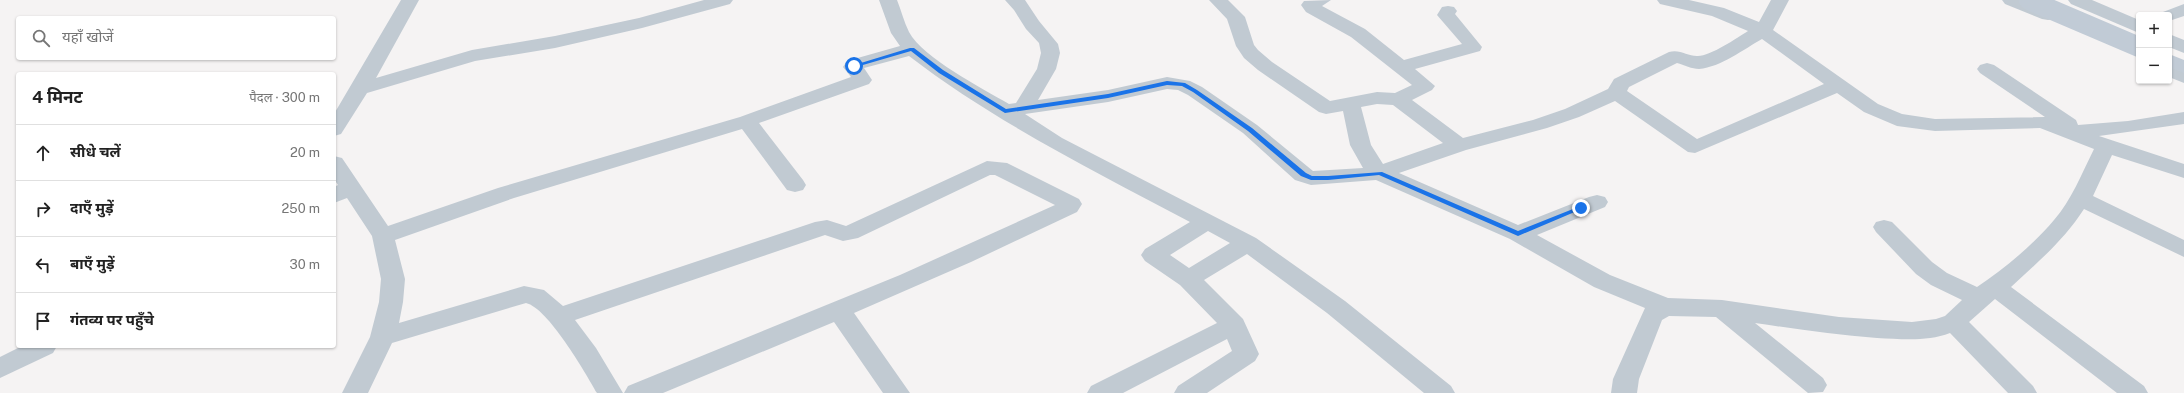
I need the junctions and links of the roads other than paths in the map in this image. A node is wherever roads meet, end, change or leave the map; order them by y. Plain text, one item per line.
1 (410, 0) edge
2 (724, 0) edge
3 (888, 0) edge
4 (1014, 0) edge
5 (1218, 0) edge
6 (1321, 0) edge
7 (1666, 0) edge
8 (1780, 0) edge
9 (2011, 0) edge
10 (2029, 0) edge
11 (2055, 0) edge
12 (2077, 0) edge
13 (1712, 6) edge
14 (2184, 9) edge
15 (1447, 10) edge
16 (2172, 15) edge
17 (2136, 26) edge
18 (1763, 31) junction
19 (2136, 32) edge
20 (2136, 34) edge
21 (2172, 41) edge
22 (2112, 43) junction
23 (2136, 46) edge
24 (2184, 47) edge
25 (912, 49) junction
26 (2172, 49) edge
27 (2136, 54) edge
28 (2184, 55) edge
29 (2172, 61) edge
30 (1401, 67) junction
31 (2184, 67) edge
32 (1987, 69) dead end
33 (2172, 71) edge
34 (2184, 77) edge
35 (1838, 85) junction
36 (360, 90) junction
37 (1616, 93) junction
38 (1398, 99) junction
39 (1350, 104) junction
40 (1014, 109) junction
41 (2184, 118) edge
42 (747, 121) junction
43 (336, 127) edge
44 (2076, 131) junction
45 (1460, 145) junction
46 (2106, 146) junction
47 (336, 170) edge
48 (2184, 172) edge
49 (1379, 173) junction
50 (795, 185) dead end
51 (342, 191) edge
52 (2079, 198) junction
53 (1597, 202) dead end
54 (1208, 221) junction
55 (1884, 226) dead end
56 (1518, 234) junction
57 (383, 236) junction
58 (1248, 243) junction
59 (2184, 249) edge
60 (1188, 279) junction
61 (1987, 293) junction
62 (1666, 307) junction
63 (1722, 309) junction
64 (839, 310) junction
65 (558, 317) junction
66 (1954, 322) junction
67 (1234, 325) junction
68 (383, 337) junction
69 (40, 348) edge
70 (0, 368) edge
71 (1814, 385) dead end
72 (355, 393) edge
73 (610, 393) edge
74 (637, 393) edge
75 (897, 393) edge
76 (1100, 393) edge
77 (1187, 393) edge
78 (1442, 393) edge
79 (1624, 393) edge
80 (2024, 393) edge
81 (2135, 393) edge

1 - 36 street
2 - 36 street
3 - 25 street
4 - 40 street
5 - 39 street
6 - 30 street
7 - 13 street
8 - 18 street
9 - 22 street
10 - 23 main road, bridge
11 - 20 main road
12 - 17 street
13 - 18 street
14 - 16 street
15 - 30 street
18 - 35 street
18 - 37 street
19 - 22 street
21 - 24 street
22 - 27 street
25 - 40 street
25 - 42 street
26 - 28 main road
29 - 31 main road
30 - 38 street
32 - 44 street
33 - 34 street
35 - 37 street
35 - 44 street
36 - 43 street
37 - 45 street
38 - 39 street
38 - 45 street
39 - 49 street
40 - 49 street
40 - 54 street
41 - 44 street
42 - 50 street
42 - 57 street
44 - 46 street
45 - 49 street
46 - 48 street
46 - 52 street
47 - 51 street
49 - 56 street
51 - 57 street
52 - 59 street
52 - 61 street
53 - 56 street
54 - 58 street
54 - 60 street
55 - 61 street
56 - 62 street
57 - 68 street
58 - 60 street
58 - 78 street
60 - 67 street
61 - 66 street
61 - 81 street
62 - 63 street
62 - 79 street
63 - 66 street
63 - 71 street
64 - 65 street
64 - 74 street
64 - 75 street
65 - 68 street
65 - 73 street
66 - 80 street
67 - 76 street
67 - 77 street
68 - 72 street
69 - 70 street

